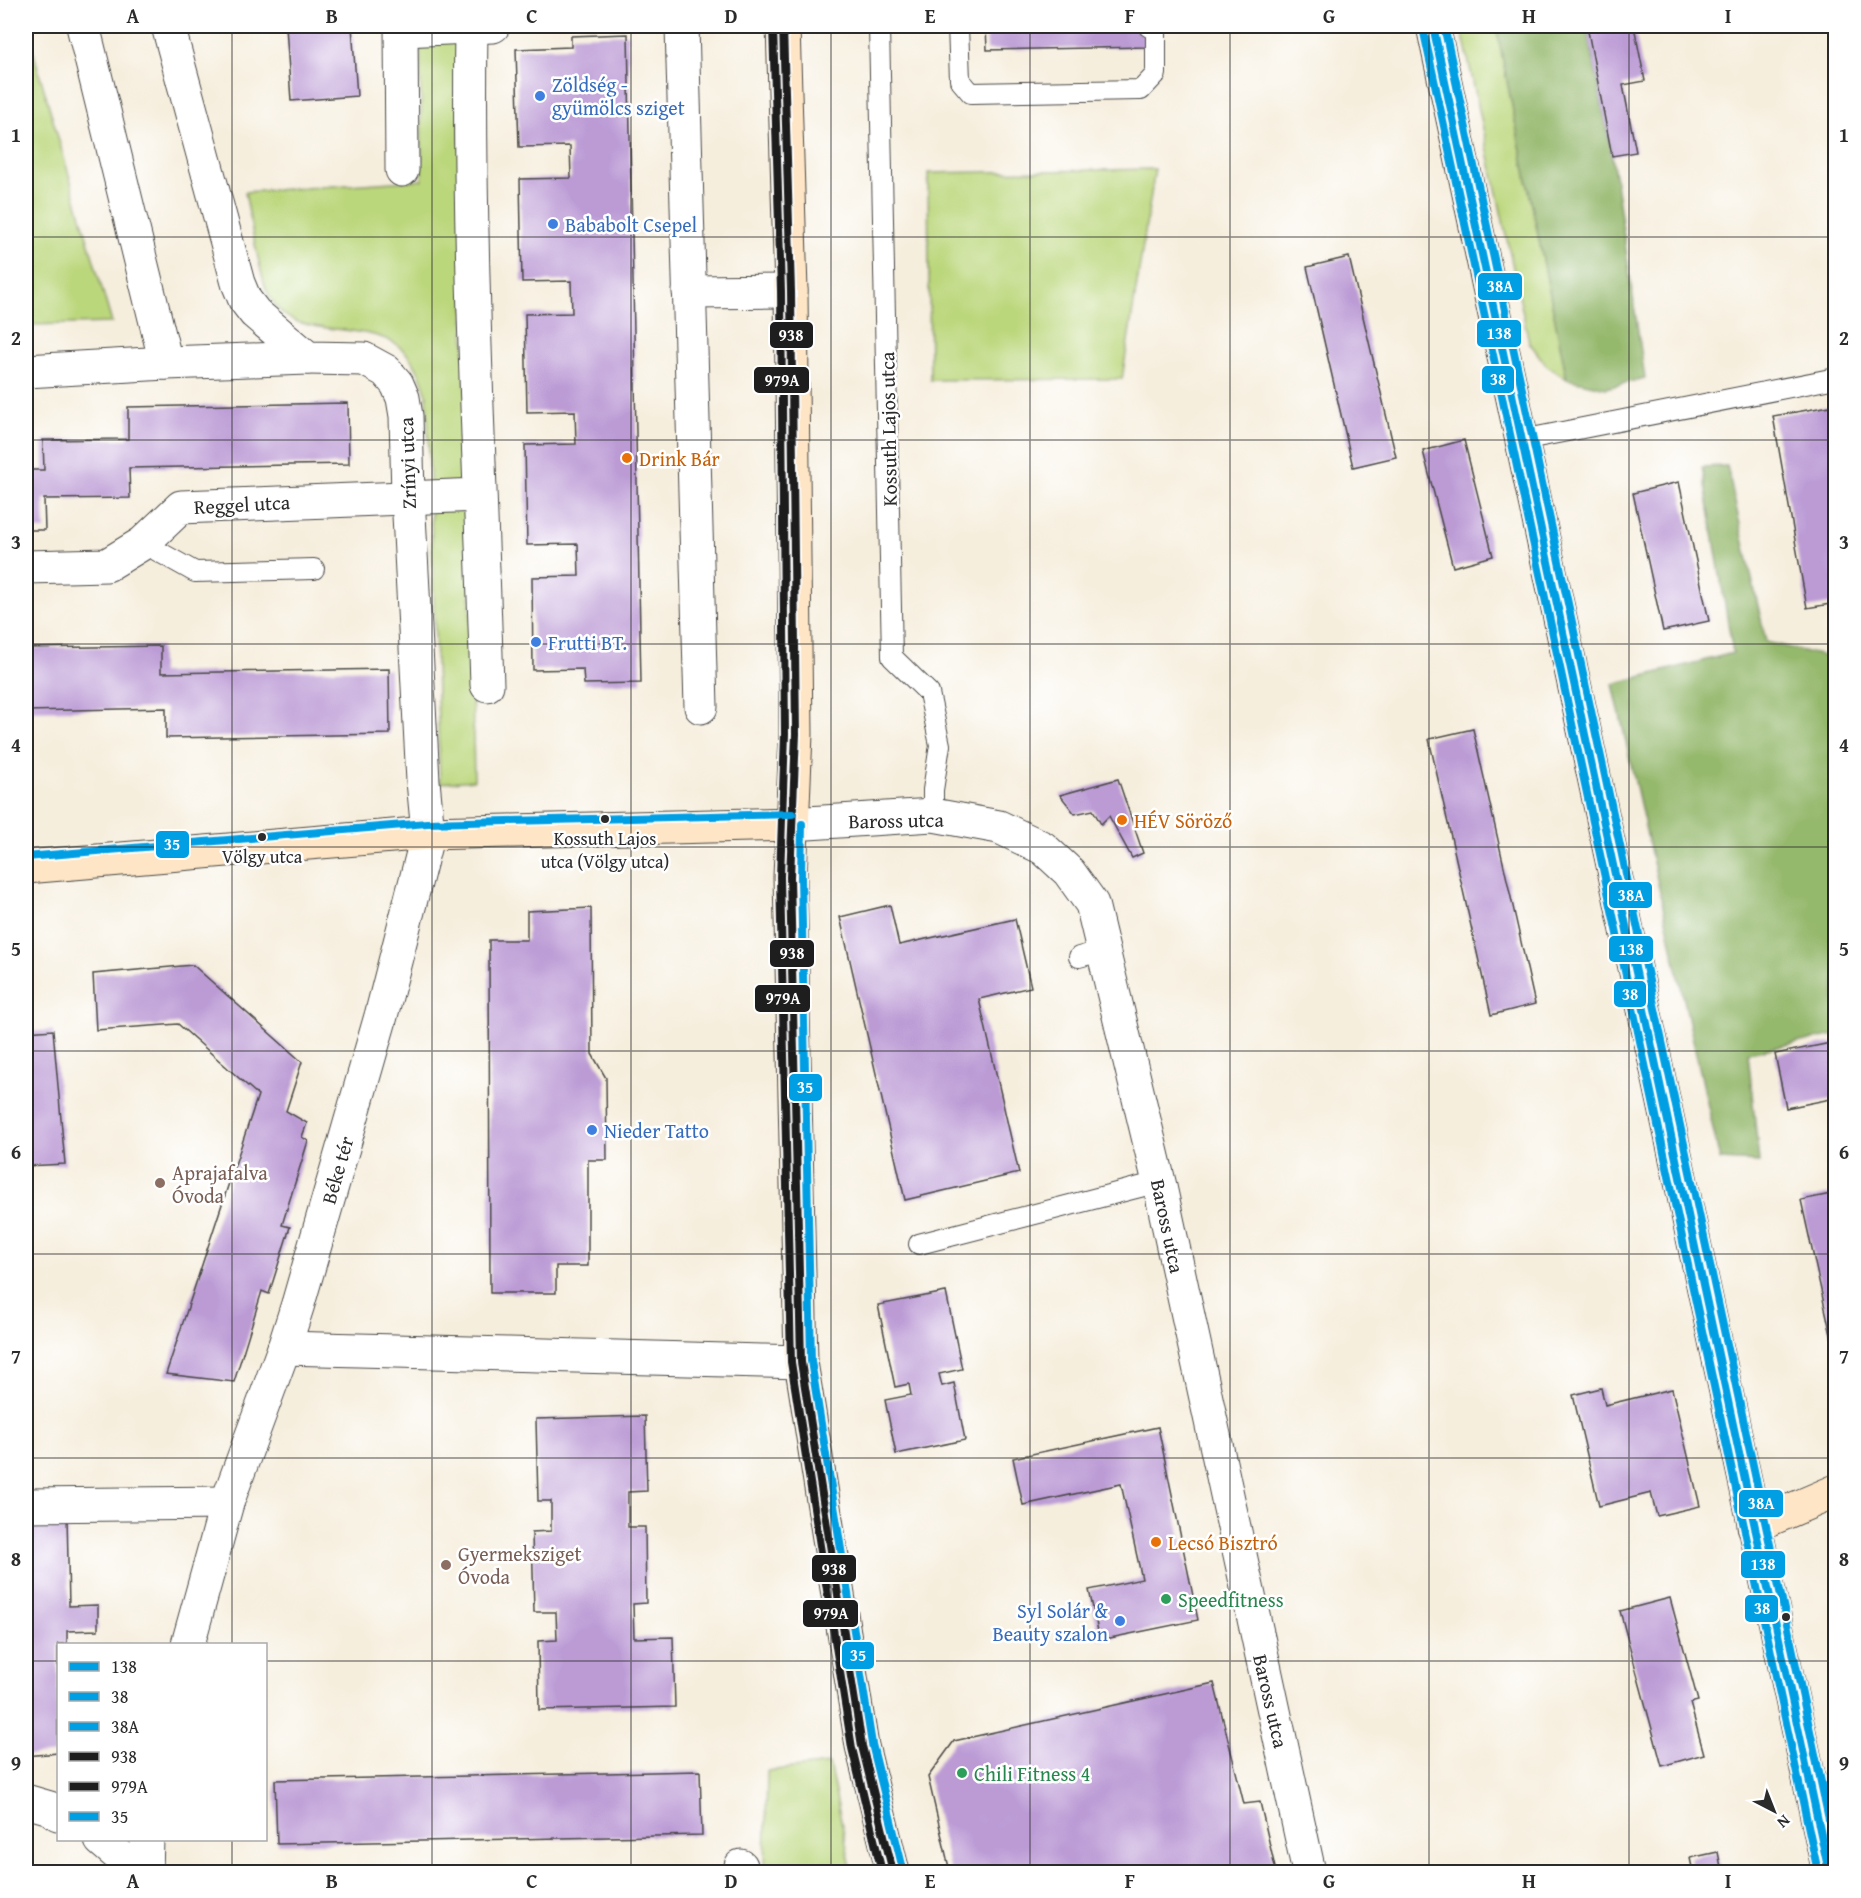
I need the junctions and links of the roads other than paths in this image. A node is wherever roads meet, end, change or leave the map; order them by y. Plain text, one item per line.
1 (83, 26) edge
2 (168, 26) edge
3 (478, 26) edge
4 (682, 26) edge
5 (783, 26) edge
6 (879, 26) edge
7 (958, 26) edge
8 (1148, 26) edge
9 (1433, 26) edge
10 (402, 28) edge
11 (402, 170) dead end
12 (791, 291) junction
13 (689, 292) junction
14 (308, 358) junction
15 (166, 363) junction
16 (26, 371) edge
17 (1836, 378) edge
18 (1522, 440) junction
19 (479, 495) junction
20 (408, 496) junction
21 (143, 543) junction
22 (26, 567) edge
23 (314, 569) dead end
24 (488, 685) dead end
25 (701, 707) dead end
26 (933, 816) junction
27 (792, 824) junction
28 (428, 833) junction
29 (26, 867) edge
30 (1159, 1182) junction
31 (919, 1244) dead end
32 (284, 1348) junction
33 (801, 1362) junction
34 (1836, 1491) edge
35 (227, 1503) junction
36 (26, 1505) edge
37 (1754, 1526) junction
38 (188, 1643) edge
39 (26, 1801) edge
40 (57, 1813) edge
41 (1829, 1839) edge
42 (103, 1841) edge
43 (147, 1841) edge
44 (138, 1872) edge
45 (146, 1872) edge
46 (893, 1872) edge
47 (1309, 1872) edge
48 (1829, 1872) edge

1 - 15 street
2 - 14 street
3 - 10 street
3 - 19 street
4 - 13 street
5 - 12 street
6 - 26 lane, Kossuth Lajos utca
7 - 8 lane
9 - 18 street
10 - 11 street
12 - 13 street
12 - 27 street
13 - 25 street
14 - 15 street, Zrínyi utca
14 - 20 street, Zrínyi utca
15 - 16 street, Zrínyi utca
17 - 18 lane
18 - 37 street
19 - 20 street, Reggel utca
19 - 24 street
20 - 21 street, Reggel utca
20 - 28 street, Zrínyi utca
21 - 22 street, Reggel utca
21 - 23 lane
26 - 27 street, Baross utca
26 - 30 street, Baross utca
27 - 28 street
27 - 33 street
28 - 29 street
28 - 32 street, Béke tér
30 - 31 lane
30 - 47 street, Baross utca
32 - 33 street
32 - 35 street, Béke tér
33 - 46 street
34 - 37 street
35 - 36 street
35 - 38 street, Béke tér
37 - 41 street
39 - 40 street
41 - 48 street
42 - 44 street
43 - 45 street

